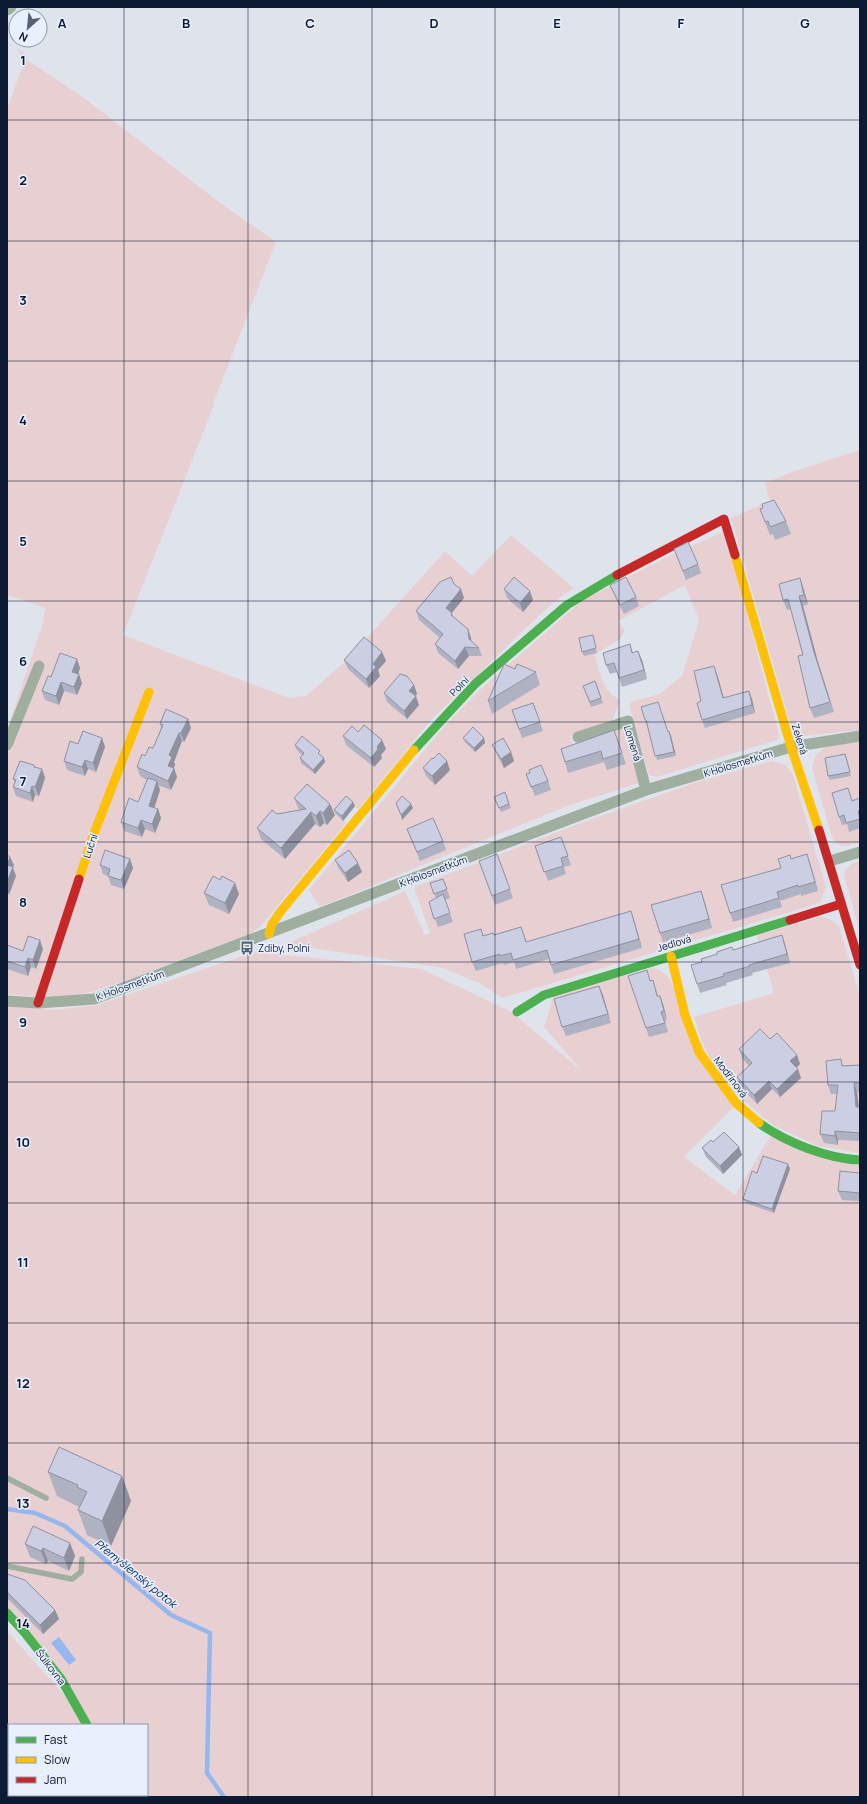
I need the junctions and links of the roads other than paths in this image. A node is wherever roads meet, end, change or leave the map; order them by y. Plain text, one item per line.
1 (11, 7) edge
2 (7, 10) edge
3 (724, 519) joint
4 (38, 666) dead end
5 (149, 692) dead end
6 (860, 736) edge
7 (578, 737) dead end
8 (7, 746) edge
9 (791, 747) junction
10 (646, 790) junction
11 (860, 852) edge
12 (830, 861) junction
13 (842, 904) junction
14 (269, 934) junction
15 (671, 956) junction
16 (860, 965) edge
17 (7, 1001) edge
18 (38, 1003) junction
19 (517, 1012) dead end
20 (860, 1160) edge
21 (7, 1478) edge
22 (46, 1498) dead end
23 (82, 1559) dead end
24 (7, 1566) edge
25 (7, 1613) edge
26 (86, 1724) edge

1 - 2 street
3 - 9 street, Zelená
3 - 14 street, Polní
4 - 8 street
5 - 18 street, Luční
6 - 9 street, K Holosmetkům
7 - 10 street, Lomená
9 - 10 street, K Holosmetkům
9 - 12 street, Zelená
10 - 14 street, K Holosmetkům
11 - 12 street
12 - 13 street, Zelená
13 - 15 street, Jedlová
13 - 16 street, Zelená
14 - 18 street, K Holosmetkům
15 - 19 street, Jedlová
15 - 20 street, Modřínová
17 - 18 street, K Holosmetkům
21 - 22 lane
23 - 24 lane
25 - 26 street, Šulkovna

